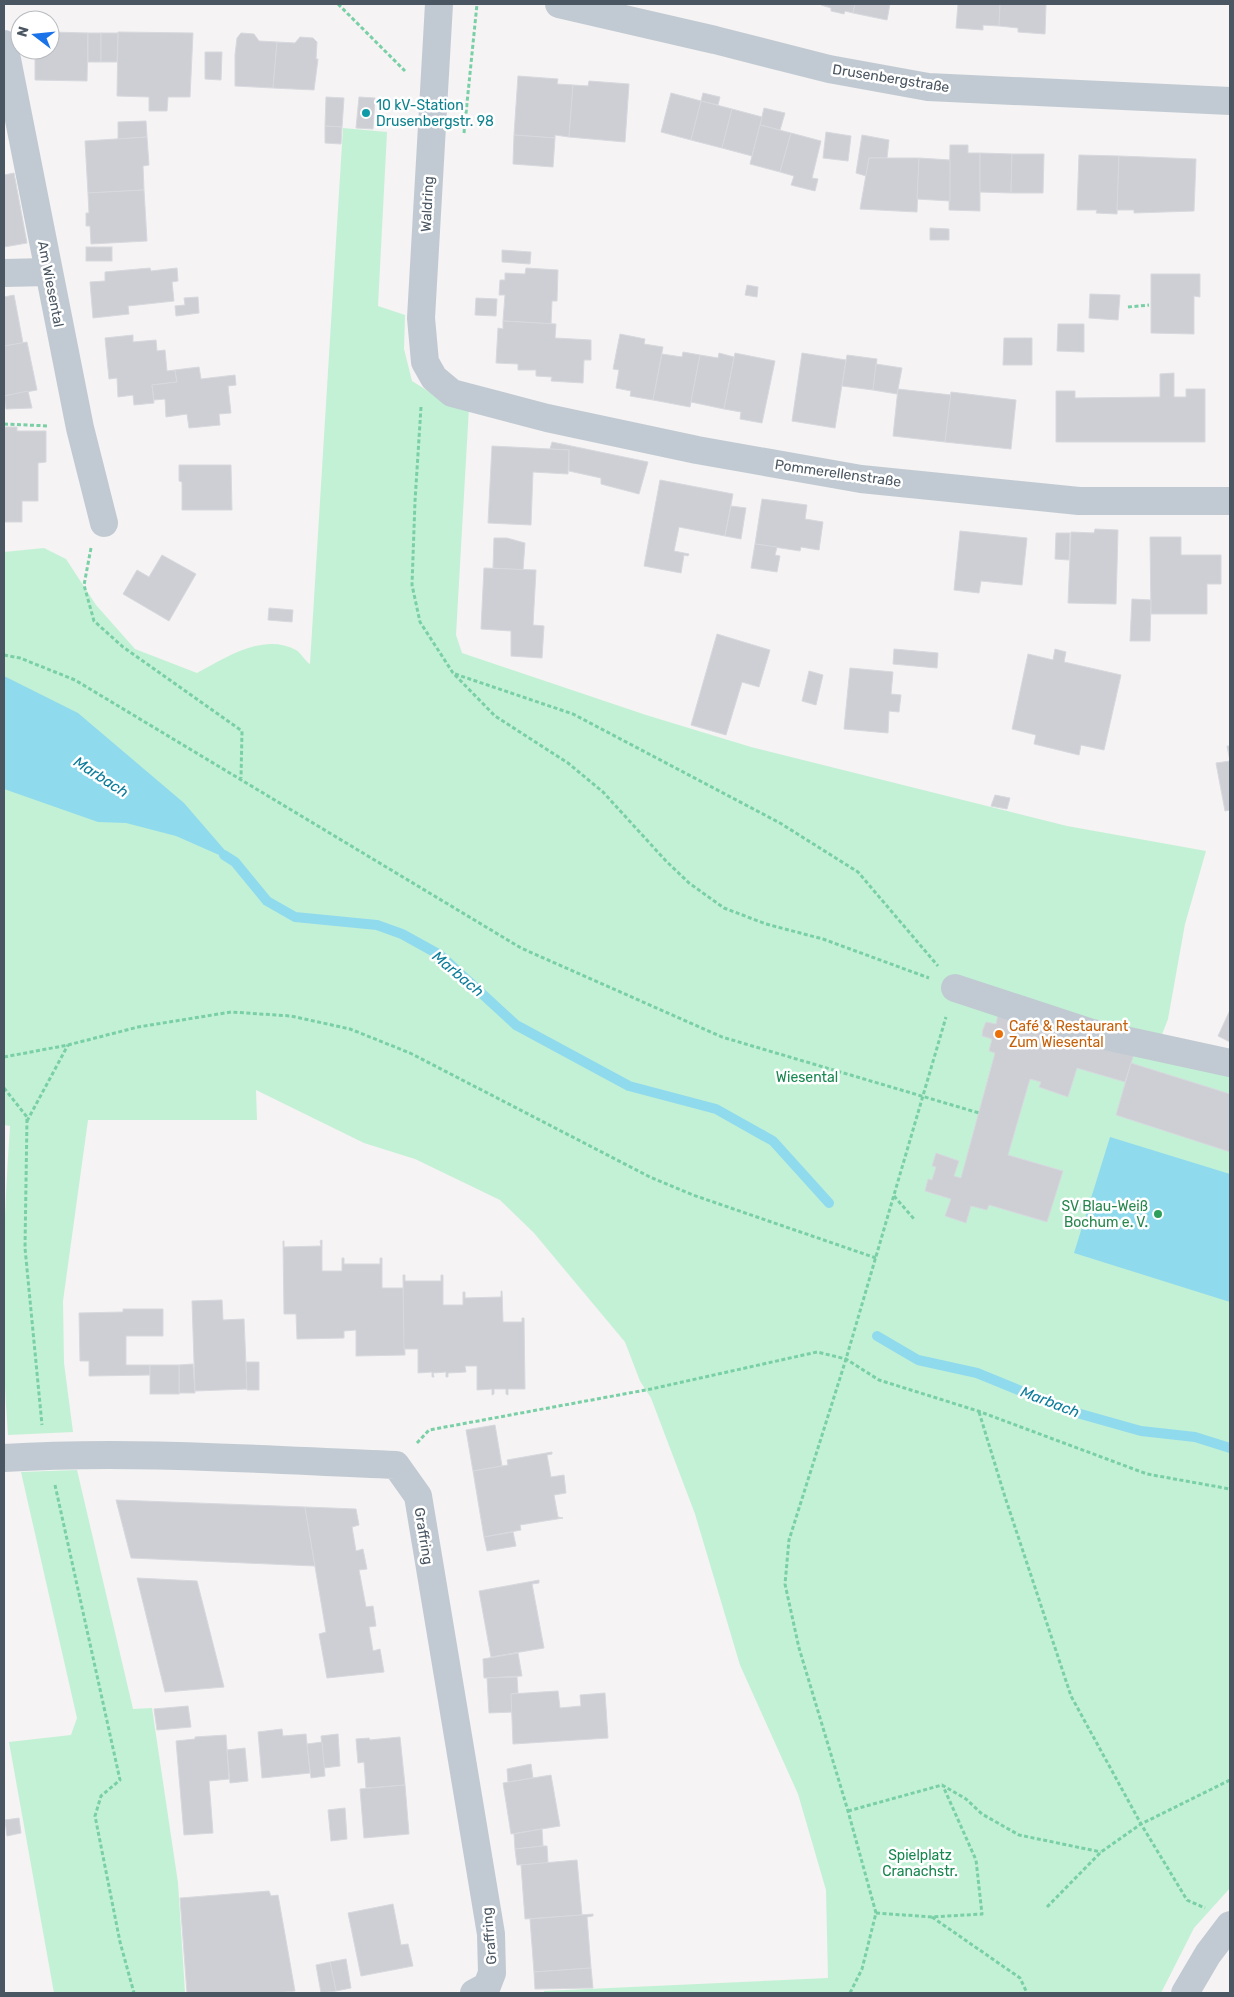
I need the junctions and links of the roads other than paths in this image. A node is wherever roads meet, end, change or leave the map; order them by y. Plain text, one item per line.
1 (438, 4) edge
2 (559, 4) edge
3 (4, 44) edge
4 (1230, 101) edge
5 (48, 272) junction
6 (4, 273) edge
7 (452, 392) joint
8 (1230, 502) edge
9 (104, 523) road end
10 (955, 988) road end
11 (1230, 1063) edge
12 (4, 1458) edge
13 (1220, 1917) edge
14 (474, 1993) edge
15 (1185, 1993) edge

1 - 7 street, Waldring
2 - 4 street, Drusenbergstraße
3 - 5 street, Am Wiesental
5 - 6 street
5 - 9 street, Am Wiesental
7 - 8 street, Pommerellenstraße
10 - 11 street
12 - 14 street, Graffring
13 - 15 street

